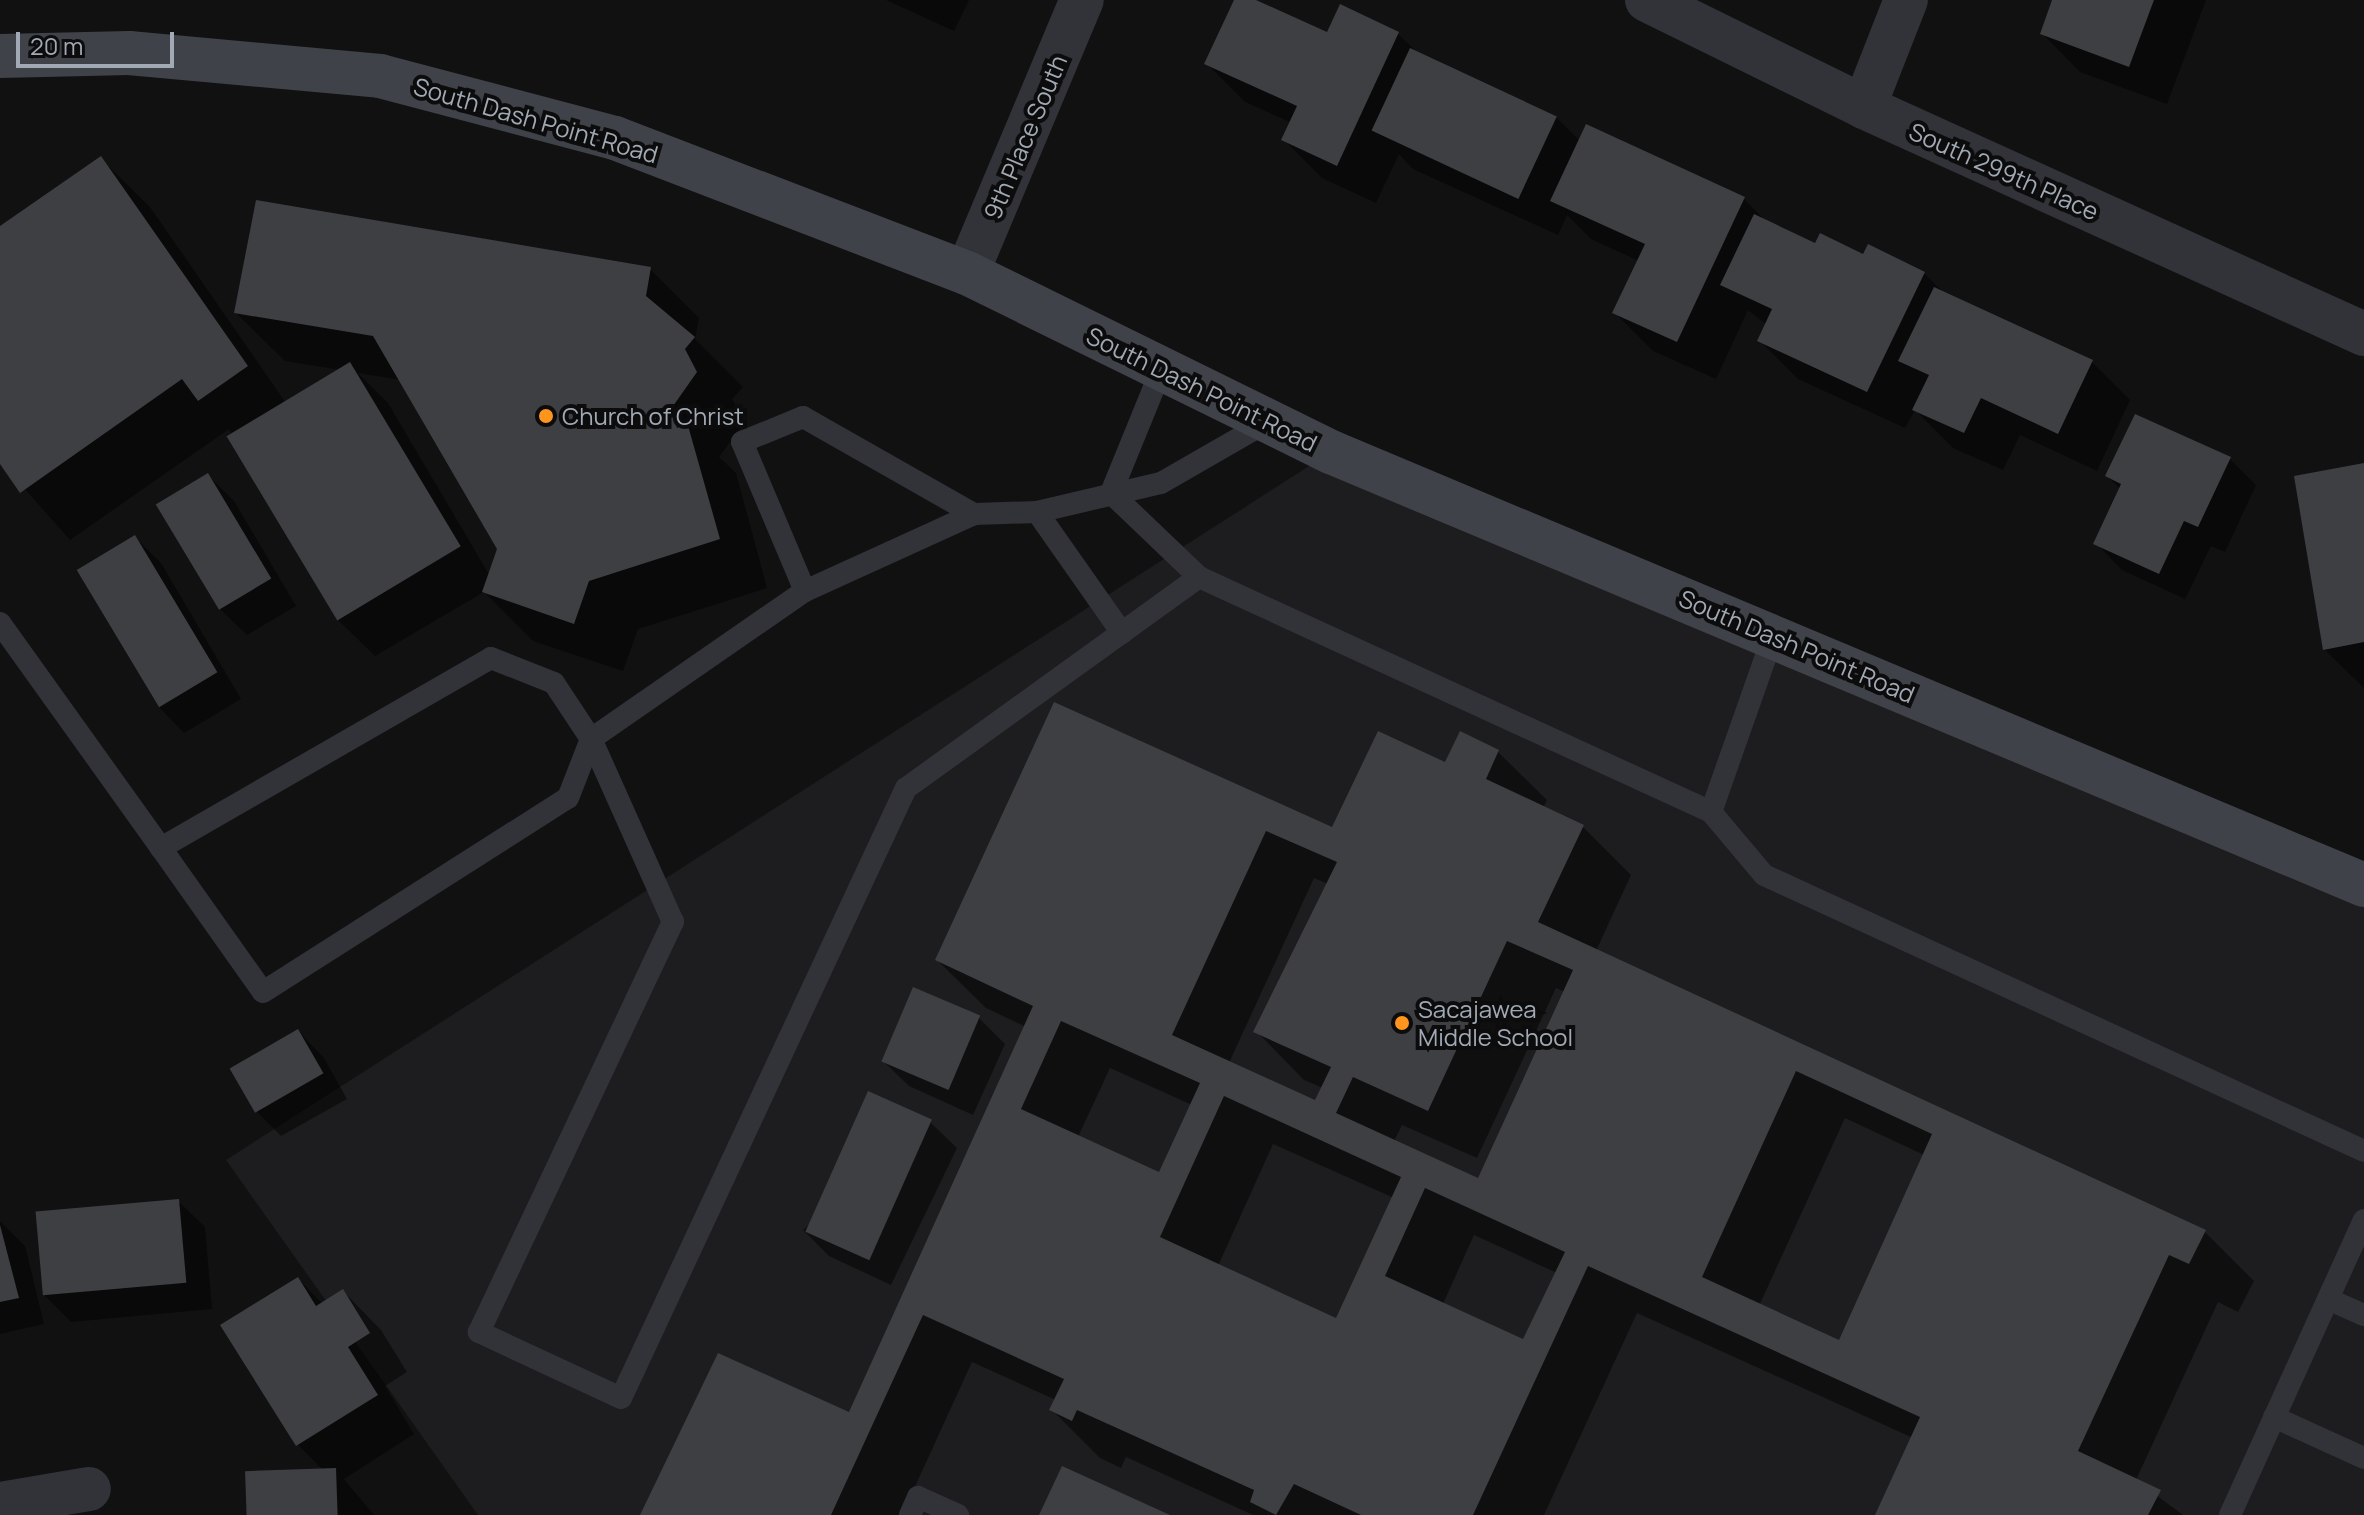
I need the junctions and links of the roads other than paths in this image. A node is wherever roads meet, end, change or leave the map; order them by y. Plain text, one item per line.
1 (1082, 0) edge
2 (1647, 0) edge
3 (1906, 0) edge
4 (0, 56) edge
5 (1864, 107) junction
6 (967, 273) junction
7 (2364, 334) edge
8 (1162, 368) junction
9 (1269, 421) junction
10 (1111, 493) junction
11 (1037, 512) junction
12 (974, 514) junction
13 (1199, 577) junction
14 (805, 591) junction
15 (0, 623) edge
16 (1122, 633) junction
17 (1773, 636) junction
18 (591, 739) junction
19 (1711, 812) junction
20 (161, 848) junction
21 (2364, 885) edge
22 (2364, 1151) edge
23 (2364, 1220) edge
24 (2328, 1299) junction
25 (2364, 1315) edge
26 (2274, 1417) junction
27 (2364, 1458) edge
28 (89, 1489) dead end
29 (0, 1504) edge
30 (910, 1515) edge
31 (958, 1515) edge
32 (2230, 1515) edge

1 - 6 street, 9th Place South
2 - 5 street, South 299th Place
3 - 5 street
4 - 6 main road, South Dash Point Road
5 - 7 street, South 299th Place
6 - 8 main road, South Dash Point Road
8 - 9 main road, South Dash Point Road
8 - 10 lane
9 - 10 lane
9 - 17 main road, South Dash Point Road
10 - 11 lane
10 - 13 lane
11 - 12 lane
11 - 16 lane
12 - 14 lane
12 - 14 lane
13 - 16 lane
13 - 19 lane
14 - 18 lane
15 - 20 lane
16 - 18 lane
17 - 19 lane
17 - 21 main road, South Dash Point Road
18 - 20 lane
18 - 20 lane
19 - 22 lane
23 - 24 lane
24 - 25 lane
24 - 26 lane
26 - 27 lane
26 - 32 lane
28 - 29 street
30 - 31 lane

